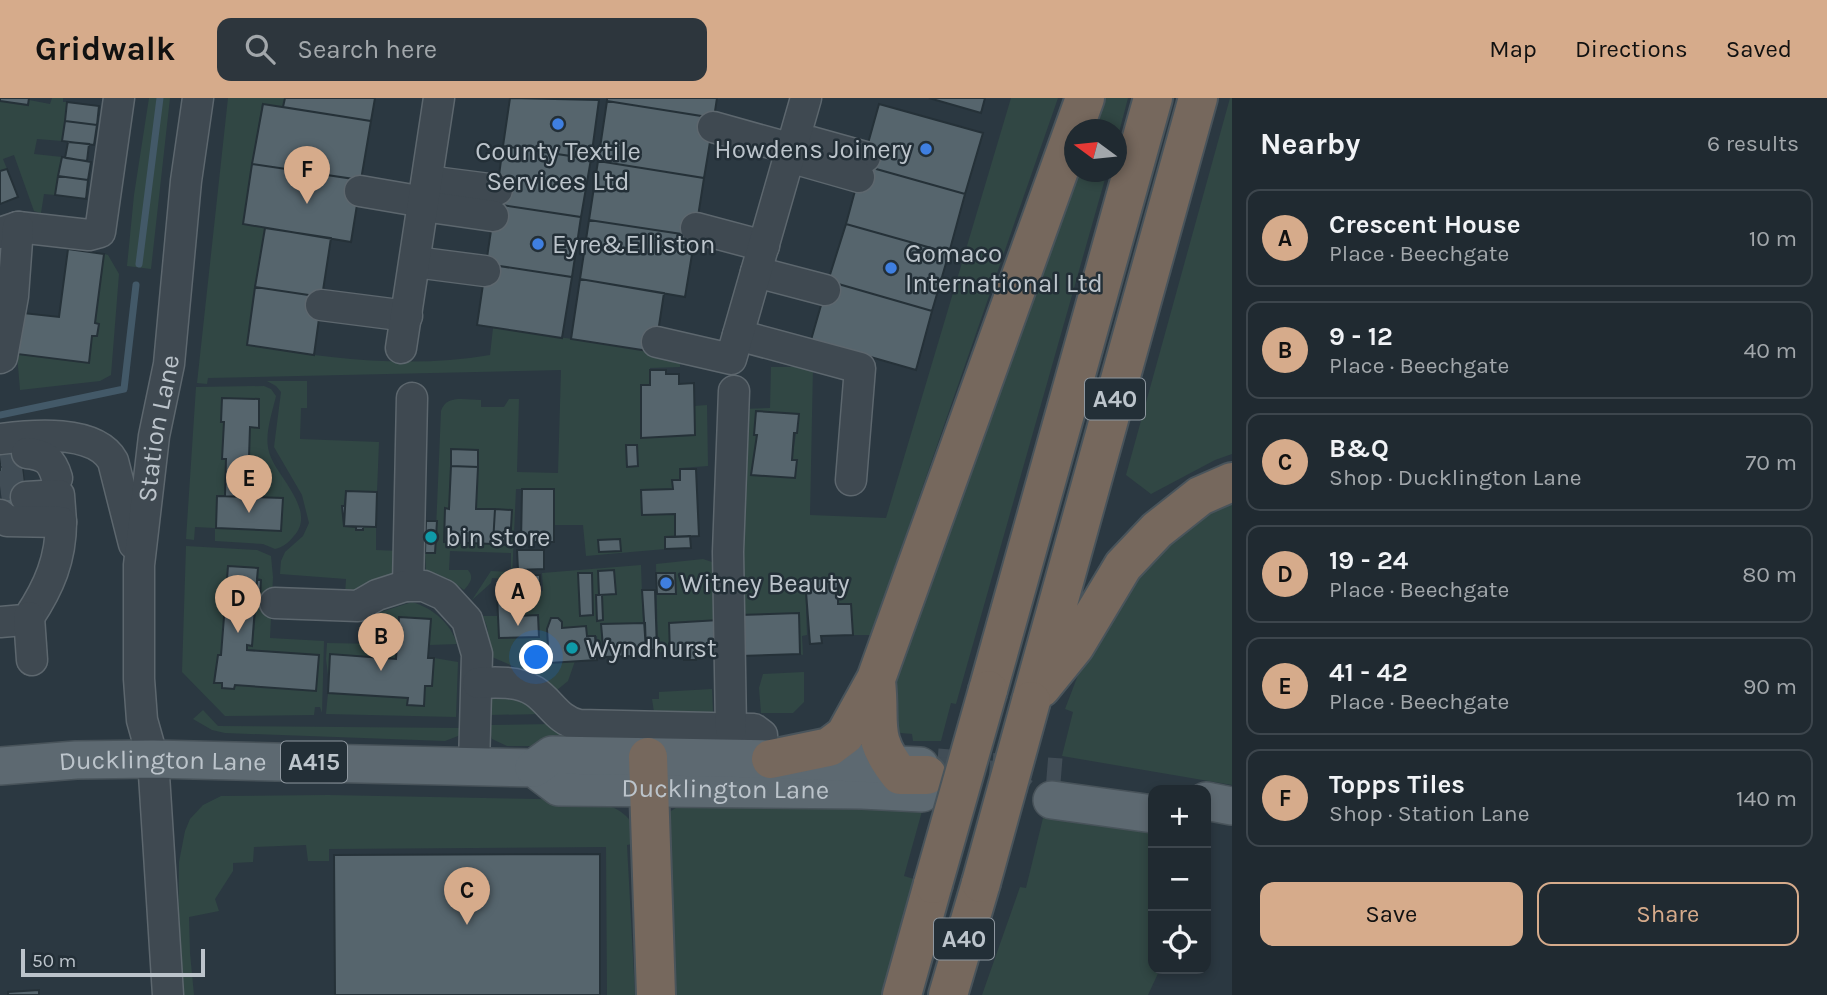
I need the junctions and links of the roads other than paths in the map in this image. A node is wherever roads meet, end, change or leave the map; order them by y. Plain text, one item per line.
1 (119, 98) edge
2 (198, 98) edge
3 (439, 98) edge
4 (806, 98) edge
5 (1085, 98) edge
6 (1153, 98) edge
7 (1198, 98) edge
8 (713, 127) dead end
9 (792, 148) junction
10 (862, 167) dead end
11 (360, 191) dead end
12 (424, 196) junction
13 (495, 203) dead end
14 (9, 230) edge
15 (695, 235) dead end
16 (760, 259) junction
17 (415, 262) junction
18 (485, 271) dead end
19 (825, 290) dead end
20 (321, 305) dead end
21 (407, 316) junction
22 (738, 335) junction
23 (657, 342) dead end
24 (401, 348) dead end
25 (0, 358) edge
26 (734, 391) dead end
27 (412, 398) dead end
28 (0, 439) tunnel mouth
29 (27, 453) tunnel mouth
30 (851, 480) dead end
31 (1232, 482) edge
32 (59, 498) junction
33 (10, 499) edge
34 (139, 565) junction
35 (408, 586) junction
36 (275, 603) dead end
37 (29, 617) junction
38 (0, 622) edge
39 (32, 660) dead end
40 (876, 679) junction
41 (478, 683) junction
42 (1031, 701) junction
43 (731, 729) junction
44 (153, 759) junction
45 (767, 759) junction
46 (0, 766) edge
47 (474, 766) junction
48 (648, 773) junction
49 (917, 775) junction
50 (1148, 793) edge
51 (1211, 802) edge
52 (1232, 806) edge
53 (1148, 813) edge
54 (1211, 824) edge
55 (1232, 828) edge
56 (168, 995) edge
57 (656, 995) edge
58 (902, 995) edge
59 (948, 995) edge

1 - 14 street
2 - 34 street, Station Lane
3 - 12 street
4 - 9 street
5 - 40 highway
6 - 58 highway, A40, bridge
7 - 42 highway, A40
8 - 9 street
9 - 10 street
9 - 16 street
11 - 12 street
12 - 13 street
12 - 17 street
14 - 25 street
15 - 16 street
16 - 19 street
16 - 22 street
17 - 18 street
17 - 21 street
20 - 21 street
21 - 24 street
22 - 23 street
22 - 30 street
26 - 43 street
27 - 35 street
28 - 34 street
29 - 32 street
31 - 42 highway
32 - 33 street
32 - 33 street
32 - 37 street
34 - 44 street, Station Lane
35 - 36 street
35 - 41 street
37 - 38 street
37 - 39 street
40 - 45 highway
40 - 49 highway
41 - 43 street, Ducklington Lane
41 - 47 street
42 - 59 highway, A40, bridge
43 - 45 street, Ducklington Lane
44 - 46 main road, Ducklington Lane / A415
44 - 47 main road, Ducklington Lane / A415
44 - 56 street, Station Lane
45 - 48 main road, Ducklington Lane / A415
45 - 49 main road, Ducklington Lane / A415
47 - 48 main road, Ducklington Lane / A415
48 - 49 main road, Ducklington Lane / A415
48 - 57 highway
50 - 53 main road
51 - 52 main road
54 - 55 main road

